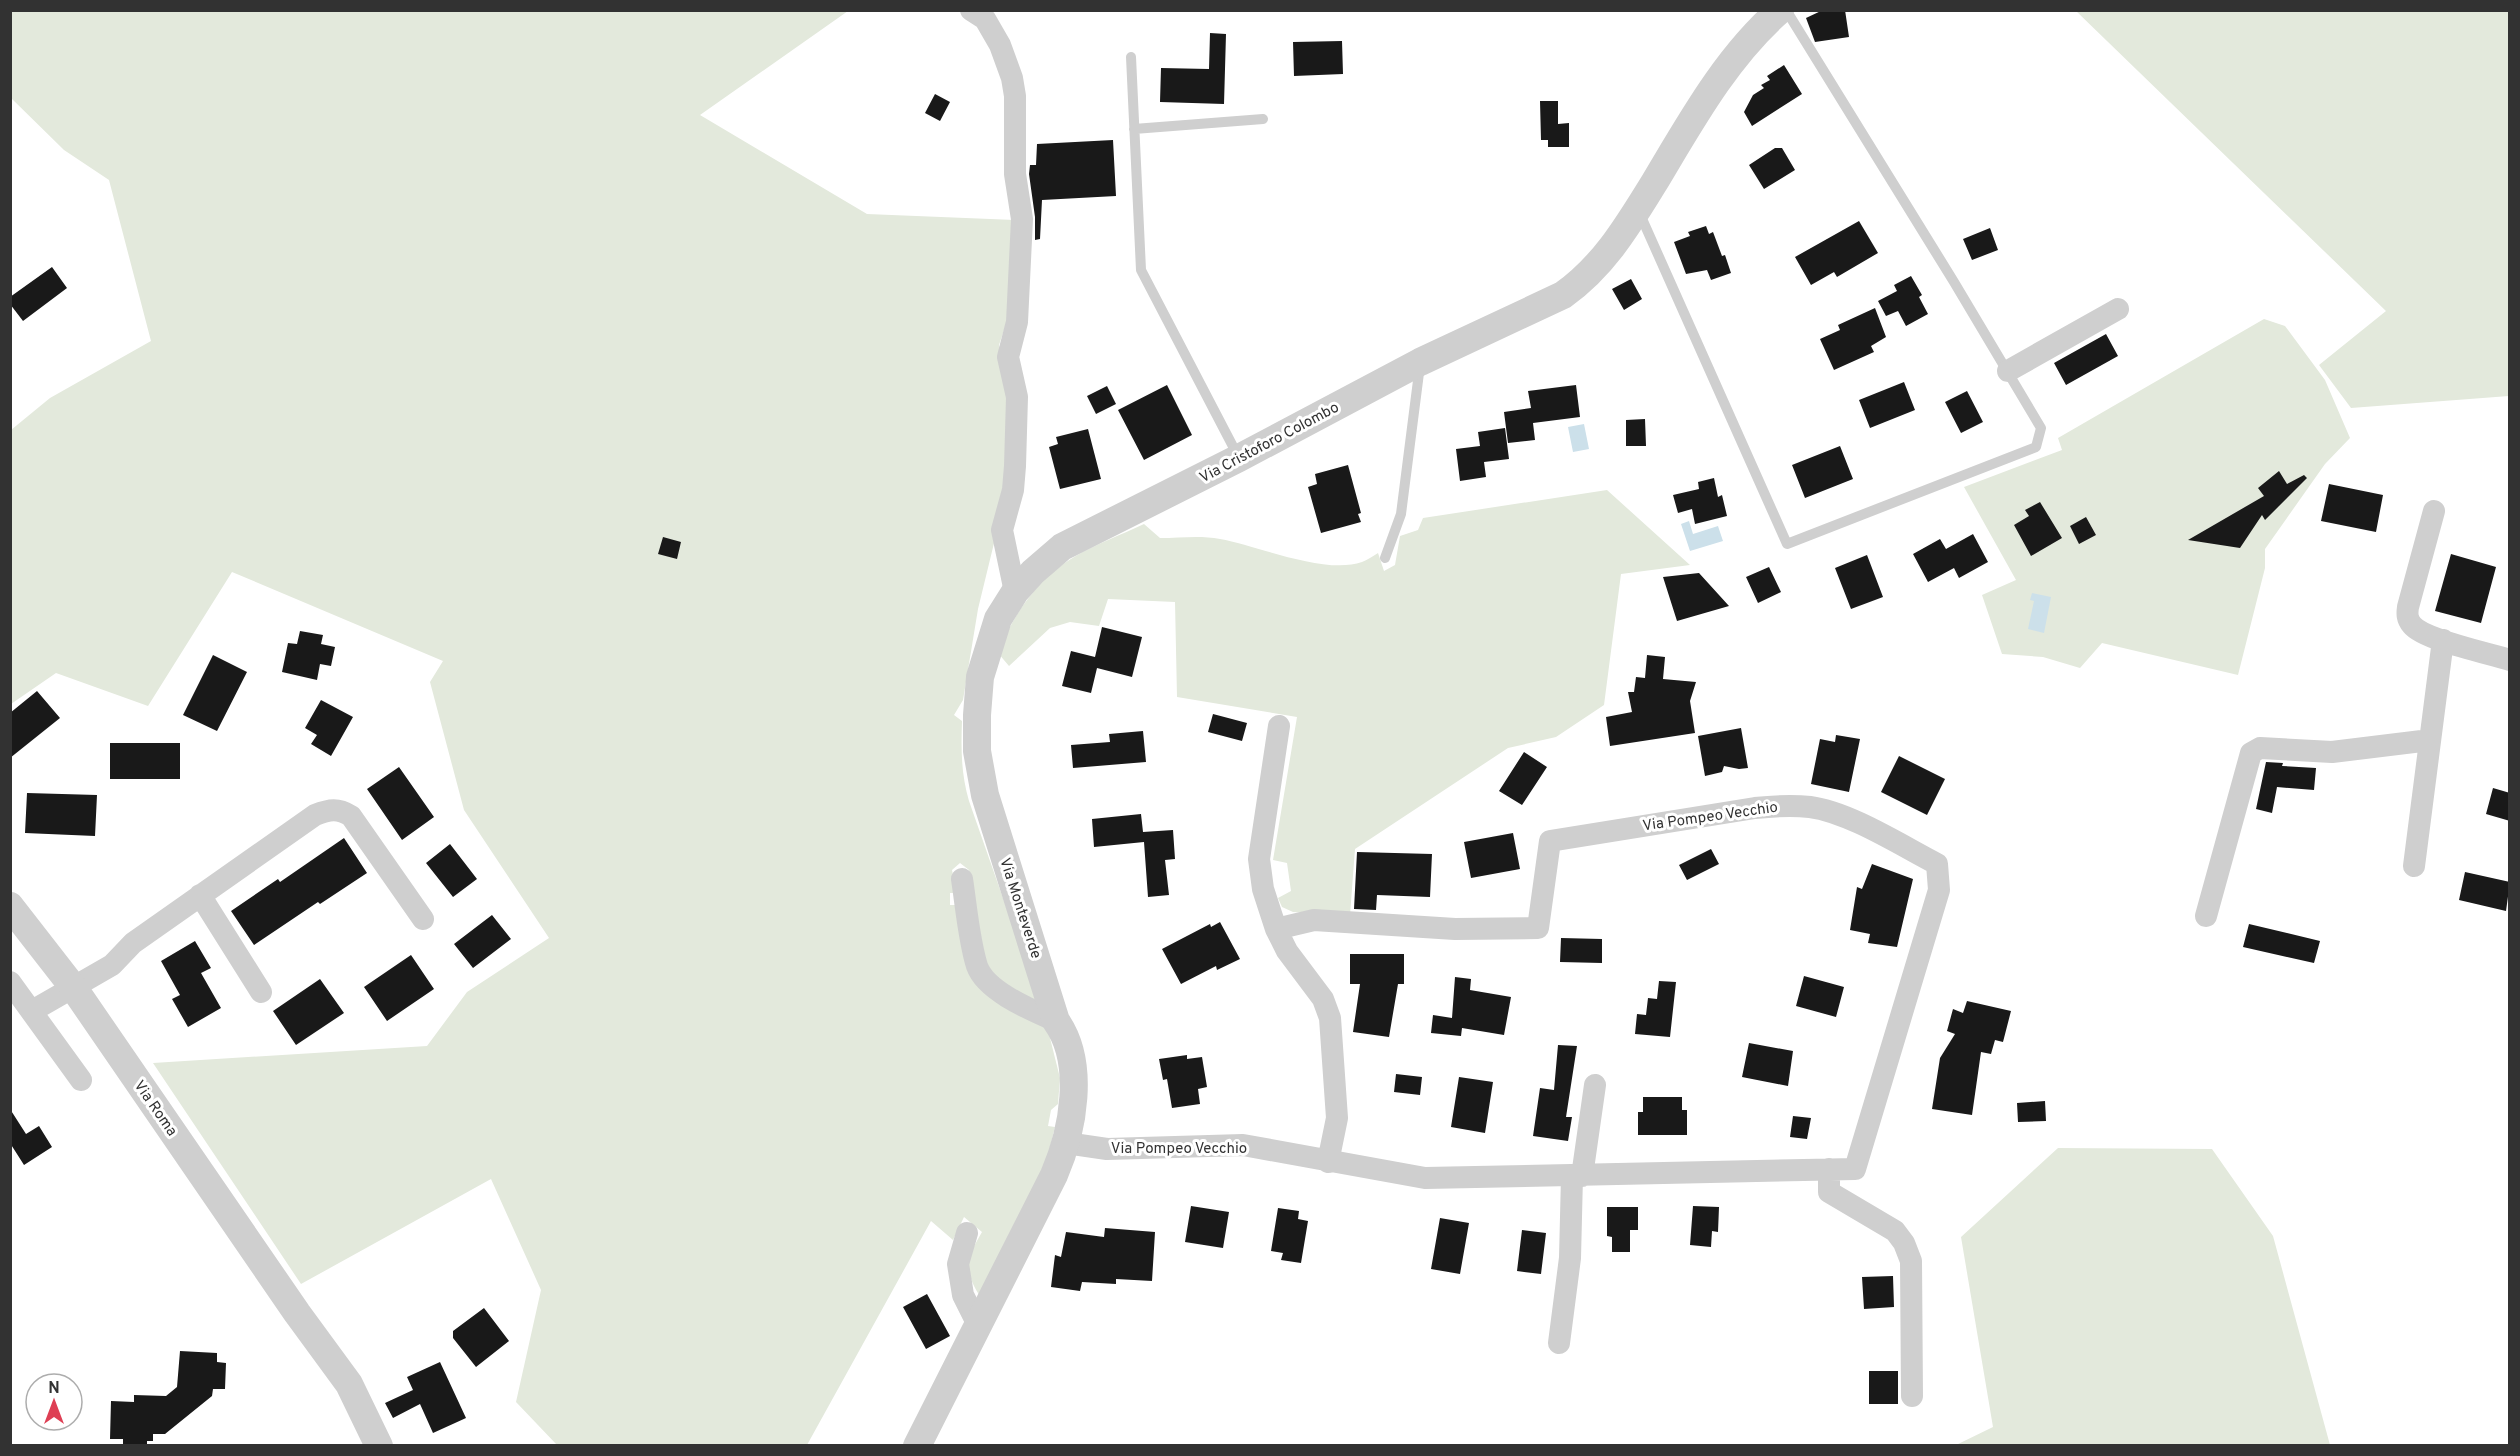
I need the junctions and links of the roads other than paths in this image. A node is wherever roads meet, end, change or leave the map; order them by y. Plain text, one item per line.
1 (971, 10) edge
2 (1780, 10) edge
3 (1786, 10) edge
4 (1131, 57) dead end
5 (1263, 120) dead end
6 (1134, 129) junction
7 (1637, 209) junction
8 (2118, 309) dead end
9 (1420, 362) junction
10 (2008, 371) junction
11 (1239, 458) junction
12 (2434, 511) dead end
13 (1386, 558) dead end
14 (1015, 592) junction
15 (2443, 640) junction
16 (2510, 660) edge
17 (1279, 726) dead end
18 (2430, 740) junction
19 (2414, 866) dead end
20 (962, 879) dead end
21 (200, 895) junction
22 (10, 906) edge
23 (2206, 916) dead end
24 (423, 919) dead end
25 (1276, 929) junction
26 (10, 982) edge
27 (73, 987) junction
28 (261, 992) dead end
29 (32, 1011) junction
30 (1056, 1021) junction
31 (81, 1080) dead end
32 (1595, 1085) dead end
33 (1063, 1152) junction
34 (1328, 1162) junction
35 (1829, 1169) junction
36 (1577, 1176) junction
37 (967, 1233) dead end
38 (297, 1313) junction
39 (978, 1325) junction
40 (1559, 1343) dead end
41 (1912, 1396) dead end
42 (363, 1446) edge
43 (379, 1446) edge
44 (917, 1446) edge

1 - 14 street
2 - 7 street, Via Cristoforo Colombo
3 - 10 lane
4 - 6 lane
5 - 6 lane
6 - 11 lane
7 - 9 street, Via Cristoforo Colombo
7 - 10 lane
8 - 10 street
9 - 11 street, Via Cristoforo Colombo
9 - 13 lane
11 - 14 street, Via Cristoforo Colombo
12 - 15 street
14 - 30 street, Via Monteverde
15 - 16 street
15 - 18 street
17 - 25 street
18 - 19 street
18 - 23 street
20 - 30 street
21 - 24 street
21 - 27 street
21 - 28 street
22 - 27 street, Via Roma
25 - 34 street
25 - 35 street, Via Pompeo Vecchio
26 - 29 street
27 - 29 street
27 - 38 street, Via Roma
29 - 31 street
30 - 33 street, Via Monteverde
32 - 36 street
33 - 34 street, Via Pompeo Vecchio
33 - 39 street
34 - 36 street, Via Pompeo Vecchio
35 - 36 street, Via Pompeo Vecchio
35 - 41 street
36 - 40 street
37 - 39 street
38 - 42 street, Via Roma
38 - 43 street, Via Roma
39 - 44 street

